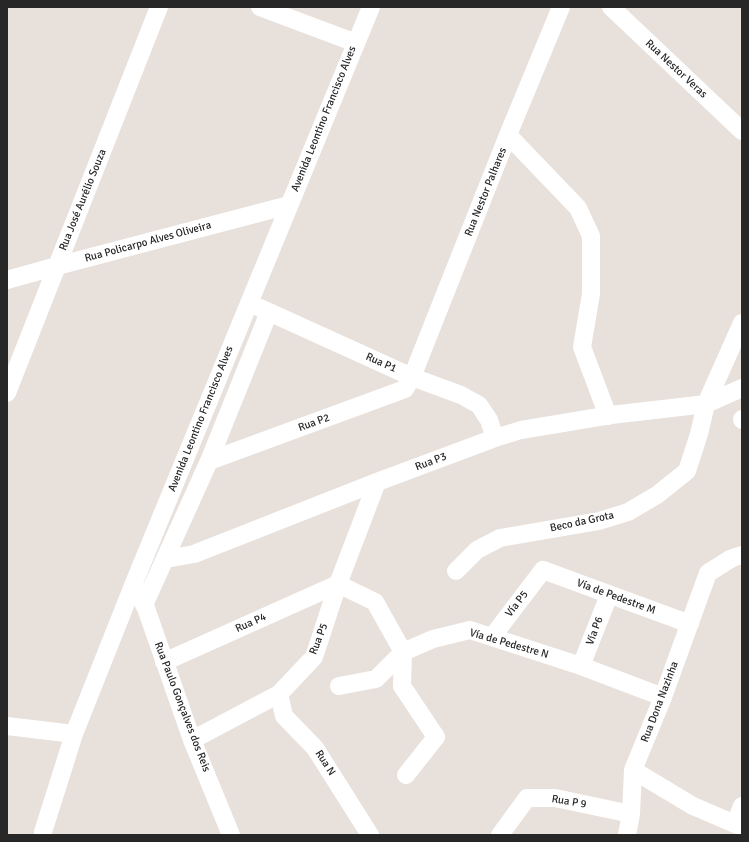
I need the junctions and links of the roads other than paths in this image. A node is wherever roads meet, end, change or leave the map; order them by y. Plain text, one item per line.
1 (159, 7) edge
2 (260, 7) edge
3 (371, 7) edge
4 (561, 7) edge
5 (611, 7) edge
6 (356, 43) junction
7 (742, 131) edge
8 (508, 135) junction
9 (289, 205) junction
10 (57, 266) junction
11 (7, 280) edge
12 (249, 304) junction
13 (269, 312) junction
14 (742, 322) edge
15 (412, 377) junction
16 (742, 388) edge
17 (7, 393) edge
18 (706, 404) junction
19 (608, 416) junction
20 (496, 438) junction
21 (209, 462) junction
22 (377, 482) junction
23 (742, 555) edge
24 (166, 559) junction
25 (543, 570) joint
26 (456, 571) dead end
27 (136, 578) junction
28 (338, 584) junction
29 (609, 595) junction
30 (144, 605) junction
31 (690, 624) junction
32 (492, 637) junction
33 (403, 652) junction
34 (164, 662) junction
35 (581, 666) junction
36 (339, 686) dead end
37 (279, 694) junction
38 (663, 697) junction
39 (7, 726) edge
40 (74, 734) junction
41 (192, 740) junction
42 (633, 770) junction
43 (406, 775) dead end
44 (742, 806) edge
45 (631, 814) junction
46 (738, 826) edge
47 (628, 834) edge
48 (43, 835) edge
49 (231, 835) edge
50 (370, 835) edge
51 (500, 835) edge

1 - 10 street, Rua José Aurélio Souza
2 - 6 street
3 - 6 street, Avenida Leontino Francisco Alves
4 - 8 street, Rua Nestor Palhares
5 - 7 street, Rua Nestor Veras
6 - 9 street, Avenida Leontino Francisco Alves
8 - 15 street, Rua Nestor Palhares
8 - 19 street
9 - 10 street, Rua Policarpo Alves Oliveira
9 - 12 street, Avenida Leontino Francisco Alves
10 - 11 street, Rua Policarpo Alves Oliveira
10 - 17 street, Rua José Aurélio Souza
12 - 13 street, Rua P1
12 - 27 street, Avenida Leontino Francisco Alves
13 - 15 street, Rua P1
13 - 21 street, Avenida Leontino Francisco Alves
14 - 18 street, Beco da Grota
15 - 20 street, Rua P1
15 - 21 street, Rua P2
16 - 18 street, Rua P3
18 - 19 street, Rua P3
18 - 26 street, Beco da Grota
19 - 20 street, Rua P3
20 - 22 street, Rua P3
21 - 24 street, Avenida Leontino Francisco Alves
22 - 24 street, Rua P3
22 - 28 street, Rua P5
23 - 31 street, Rua Dona Nazinha
24 - 30 street, Avenida Leontino Francisco Alves
25 - 29 street, Vía de Pedestre M
25 - 32 street, Vía P5
27 - 30 street, Rua Paulo Gonçalves dos Reis
27 - 40 street, Avenida Leontino Francisco Alves
28 - 33 street
28 - 34 street, Rua P4
28 - 37 street, Rua P5
29 - 31 street, Vía de Pedestre M
29 - 35 street, Vía P6
30 - 34 street, Rua Paulo Gonçalves dos Reis
31 - 38 street, Rua Dona Nazinha
32 - 33 street, Vía de Pedestre N
32 - 35 street, Vía de Pedestre N
33 - 36 street
33 - 43 street
34 - 41 street, Rua Paulo Gonçalves dos Reis
35 - 38 street, Vía de Pedestre N
37 - 41 street, Rua P5
37 - 50 street, Rua N
38 - 42 street, Rua Dona Nazinha
39 - 40 street
40 - 48 street, Avenida Leontino Francisco Alves
41 - 49 street, Rua Paulo Gonçalves dos Reis
42 - 45 street, Rua Dona Nazinha
42 - 46 street
44 - 46 street
45 - 47 street, Rua Dona Nazinha
45 - 51 street, Rua P 9

